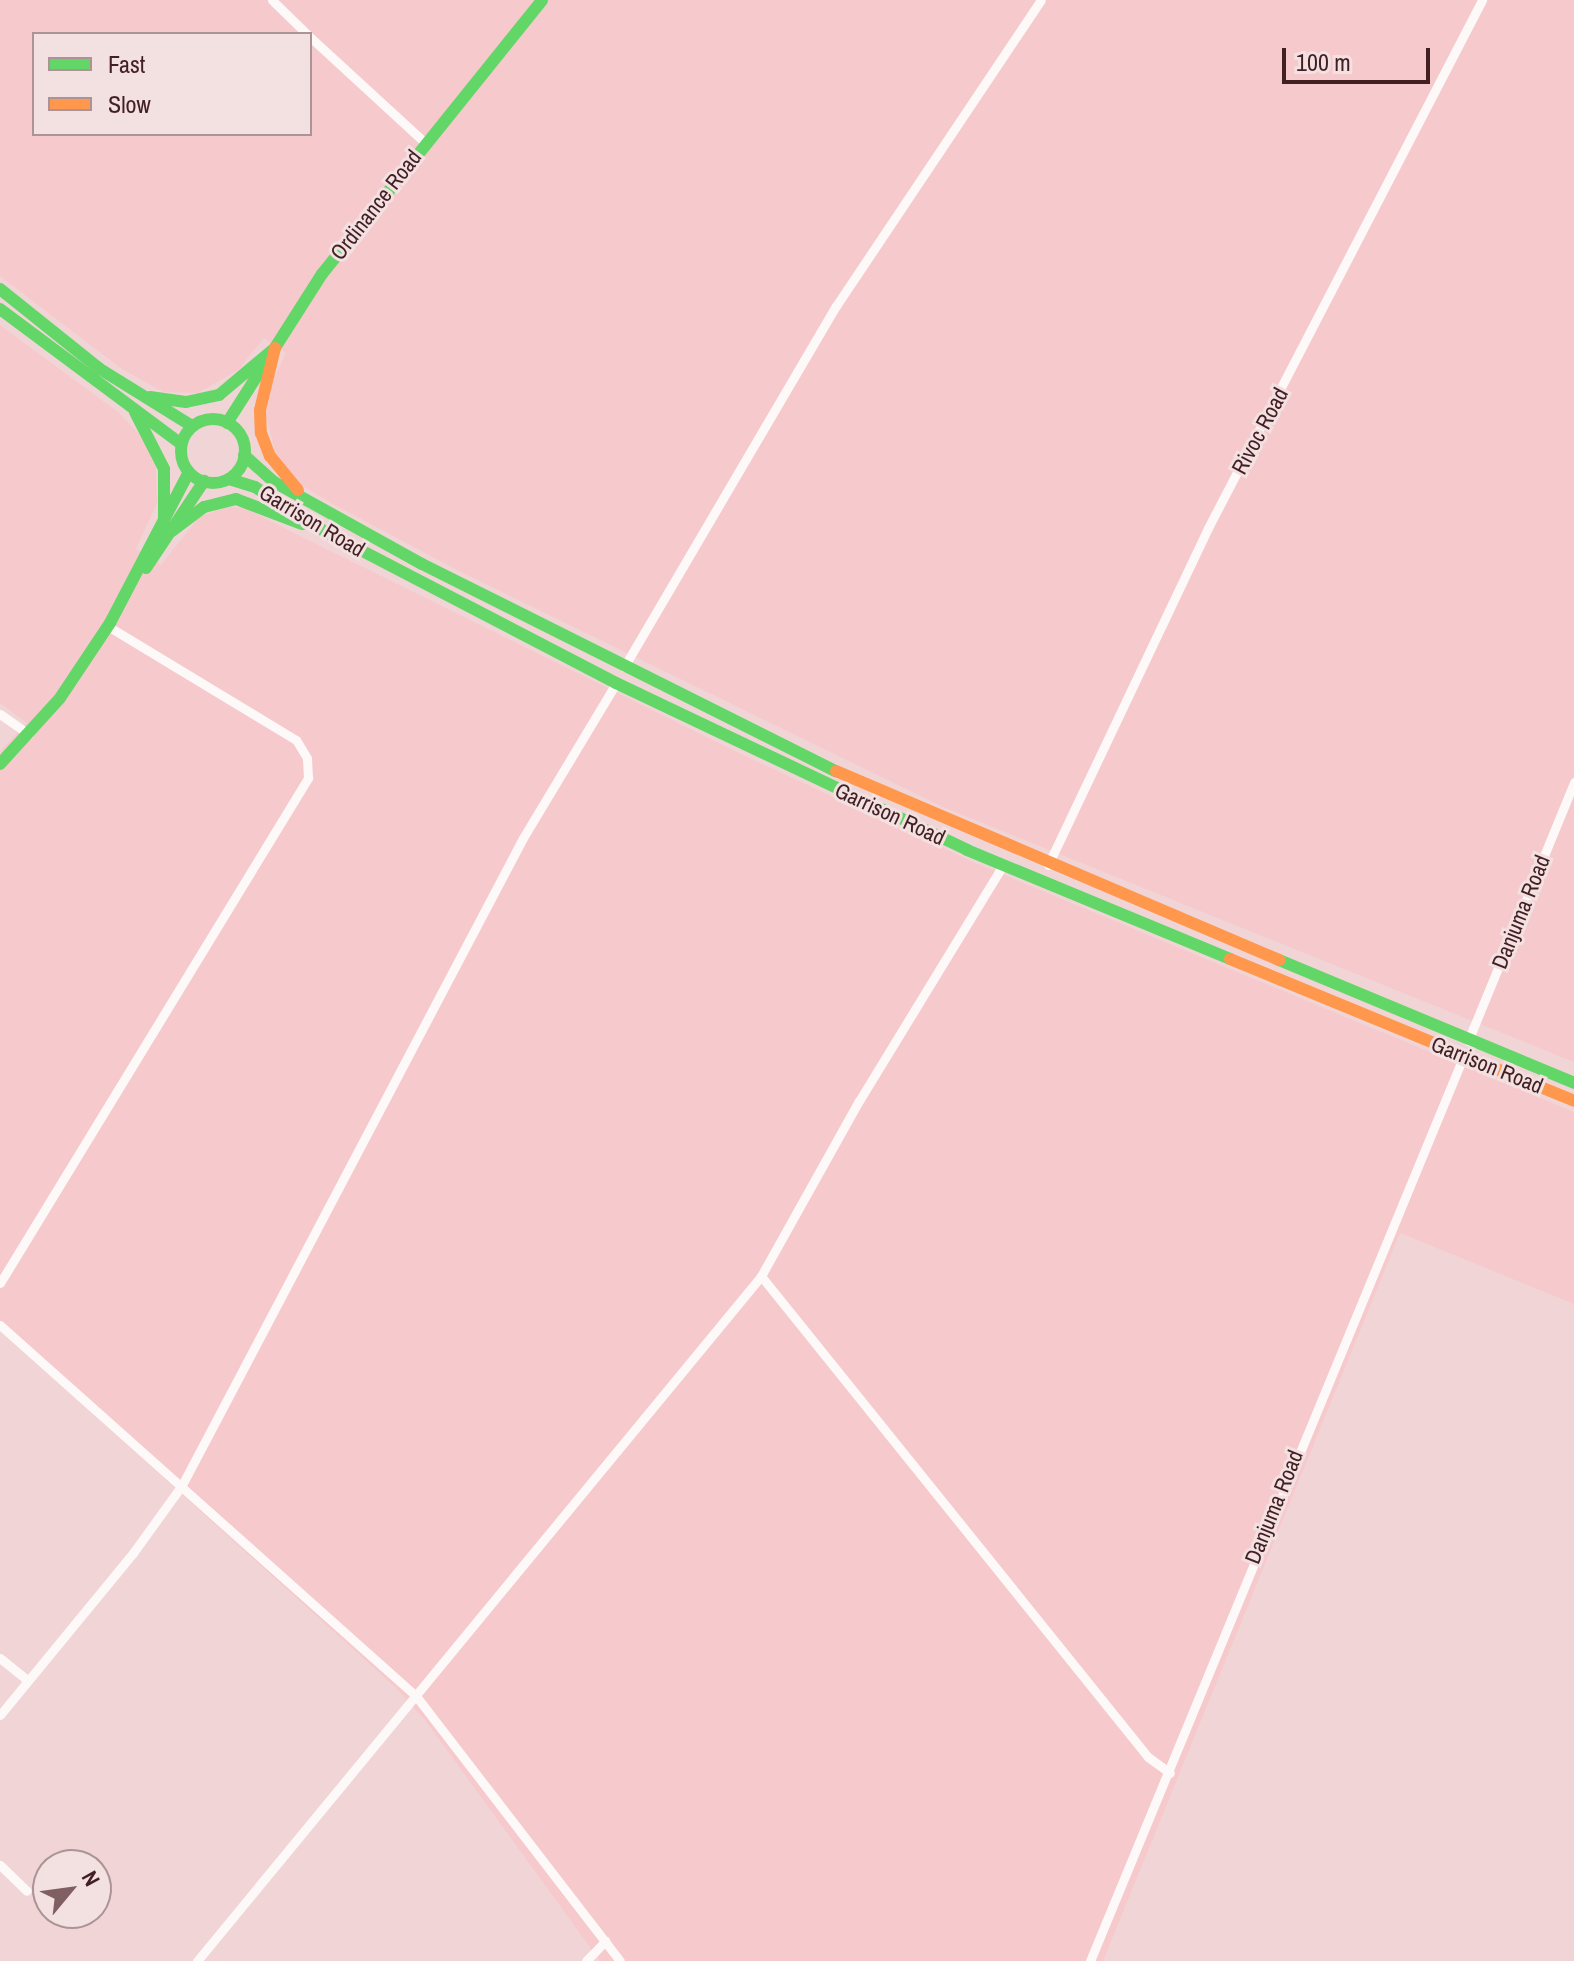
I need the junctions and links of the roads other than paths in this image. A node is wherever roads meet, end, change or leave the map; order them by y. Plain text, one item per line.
1 (272, 0) edge
2 (542, 0) edge
3 (1041, 0) edge
4 (1482, 0) edge
5 (304, 32) edge
6 (312, 40) edge
7 (424, 142) junction
8 (0, 289) edge
9 (0, 309) edge
10 (275, 348) junction
11 (140, 395) junction
12 (133, 408) junction
13 (227, 423) junction
14 (192, 426) junction
15 (181, 444) junction
16 (244, 455) junction
17 (189, 472) junction
18 (229, 479) junction
19 (204, 481) junction
20 (316, 506) junction
21 (168, 528) junction
22 (324, 531) junction
23 (108, 626) junction
24 (624, 667) junction
25 (616, 683) junction
26 (0, 714) edge
27 (29, 734) junction
28 (0, 764) edge
29 (1574, 782) edge
30 (1003, 865) junction
31 (1047, 867) junction
32 (1468, 1041) junction
33 (1464, 1055) junction
34 (1574, 1083) edge
35 (1574, 1101) edge
36 (761, 1276) junction
37 (0, 1283) edge
38 (0, 1325) edge
39 (182, 1485) junction
40 (0, 1658) edge
41 (27, 1680) junction
42 (416, 1696) junction
43 (0, 1715) edge
44 (1170, 1773) junction
45 (0, 1865) edge
46 (27, 1891) dead end
47 (605, 1941) junction
48 (197, 1961) edge
49 (586, 1961) edge
50 (620, 1961) edge
51 (1090, 1961) edge

1 - 5 street
2 - 7 main road, Ordinance Road
3 - 24 street
4 - 31 street, Rivoc Road
6 - 7 street
7 - 10 main road, Ordinance Road
8 - 11 main road
9 - 12 main road
10 - 11 main road
10 - 13 main road, Ordinance Road
10 - 20 main road
11 - 14 main road
12 - 15 main road
12 - 21 main road
13 - 14 main road
13 - 16 main road
14 - 15 main road
15 - 17 main road
16 - 18 main road
16 - 20 main road, Garrison Road
17 - 19 main road
17 - 21 main road
18 - 19 main road
18 - 22 main road, Garrison Road
19 - 21 main road
20 - 24 main road, Garrison Road
21 - 22 main road
21 - 23 main road
22 - 25 main road, Garrison Road
23 - 27 main road
23 - 37 street
24 - 31 main road, Garrison Road
25 - 30 main road, Garrison Road
25 - 39 street
26 - 27 street
27 - 28 main road
29 - 32 street, Danjuma Road
30 - 33 main road, Garrison Road
30 - 36 street
31 - 32 main road, Garrison Road
32 - 34 main road, Garrison Road
33 - 35 main road, Garrison Road
33 - 44 street, Danjuma Road
36 - 42 street
36 - 44 street
38 - 39 street
39 - 41 street
39 - 42 street
40 - 41 street
41 - 43 street
42 - 47 street
42 - 48 street
44 - 51 street, Danjuma Road
45 - 46 street
47 - 49 street
47 - 50 street

